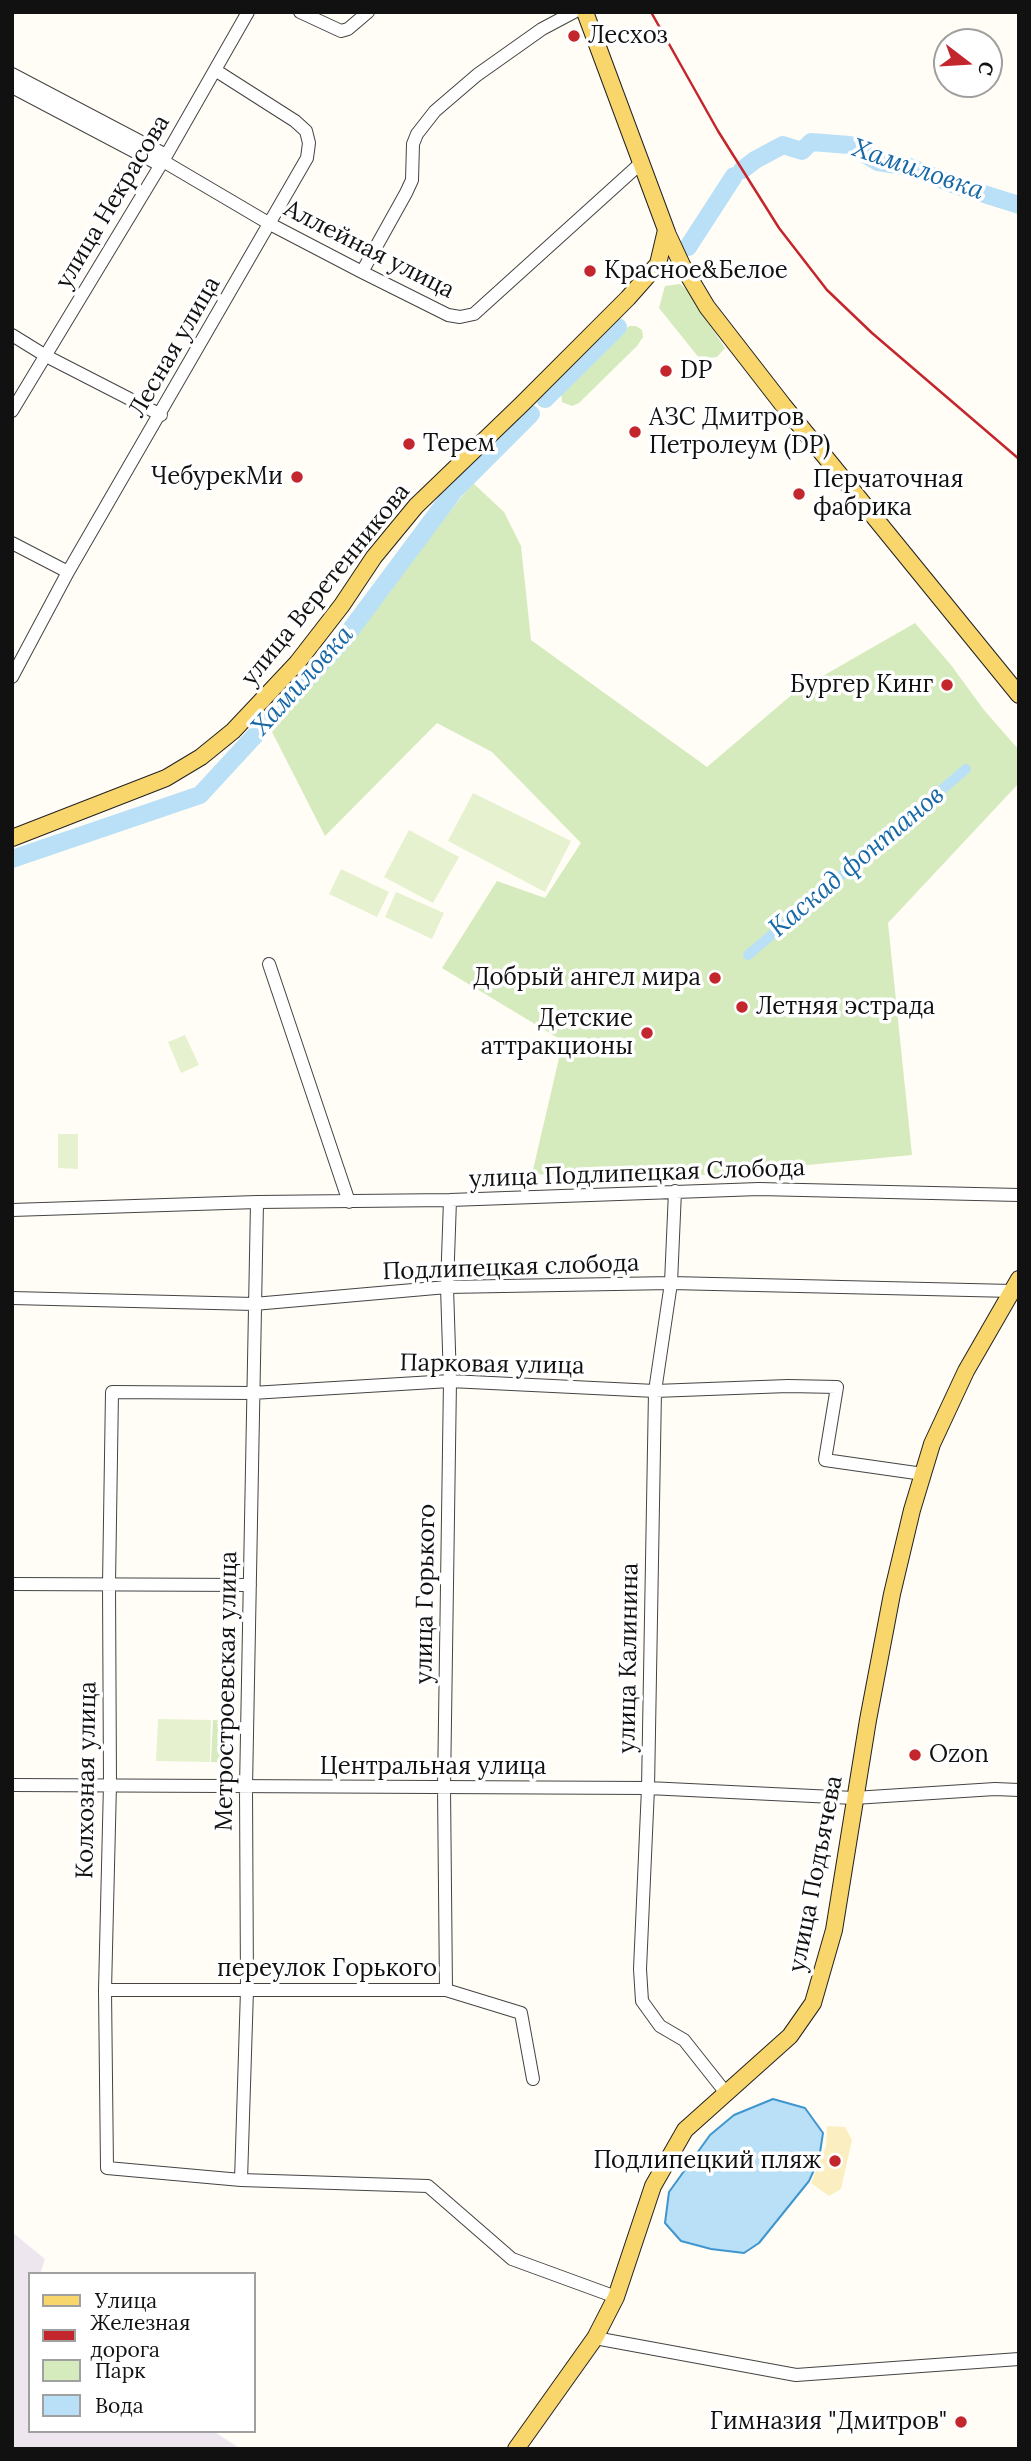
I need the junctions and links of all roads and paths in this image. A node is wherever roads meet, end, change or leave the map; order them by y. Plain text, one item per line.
1 (248, 12) edge
2 (300, 12) edge
3 (368, 12) edge
4 (574, 12) edge
5 (585, 12) edge
6 (215, 70) junction
7 (12, 74) edge
8 (12, 87) edge
9 (163, 160) junction
10 (641, 163) junction
11 (270, 224) junction
12 (667, 232) junction
13 (362, 272) junction
14 (12, 335) edge
15 (46, 356) junction
16 (12, 411) edge
17 (161, 415) junction
18 (12, 543) edge
19 (68, 572) junction
20 (12, 677) edge
21 (1019, 695) edge
22 (12, 838) edge
23 (270, 964) dead end
24 (675, 1191) junction
25 (1019, 1195) edge
26 (450, 1200) junction
27 (257, 1202) junction
28 (349, 1202) junction
29 (12, 1210) edge
30 (671, 1283) junction
31 (1015, 1285) edge
32 (447, 1287) junction
33 (12, 1298) edge
34 (254, 1304) junction
35 (450, 1381) junction
36 (655, 1391) junction
37 (112, 1392) joint
38 (252, 1393) junction
39 (923, 1474) junction
40 (12, 1584) edge
41 (108, 1584) junction
42 (250, 1585) junction
43 (110, 1784) junction
44 (12, 1785) edge
45 (246, 1787) junction
46 (444, 1788) junction
47 (648, 1788) junction
48 (1019, 1790) edge
49 (854, 1798) junction
50 (104, 1990) junction
51 (247, 1990) junction
52 (446, 1990) junction
53 (533, 2079) dead end
54 (726, 2093) junction
55 (241, 2180) junction
56 (616, 2297) junction
57 (595, 2338) junction
58 (1019, 2359) edge
59 (516, 2449) edge

1 - 6 street, улица Некрасова
2 - 3 street
4 - 13 street
5 - 10 main road
6 - 9 street, улица Некрасова
6 - 11 street, Лесная улица
7 - 9 street, Аллейная улица
8 - 9 street, Аллейная улица
9 - 11 street, Аллейная улица
9 - 15 street, улица Некрасова
10 - 12 main road
10 - 13 street, Аллейная улица
11 - 13 street, Аллейная улица
11 - 17 street, Лесная улица
12 - 21 main road
12 - 22 main road, улица Веретенникова
14 - 15 street
15 - 16 street, улица Некрасова
15 - 17 street
17 - 19 street, Лесная улица
18 - 19 street
19 - 20 street, Лесная улица
23 - 28 street
24 - 25 street, улица Подлипецкая Слобода
24 - 26 street, улица Подлипецкая Слобода
24 - 30 street, улица Калинина
26 - 28 street, улица Подлипецкая Слобода
26 - 32 street, улица Горького
27 - 28 street, улица Подлипецкая Слобода
27 - 29 street, улица Подлипецкая Слобода
27 - 34 street, Метростроевская улица
30 - 31 street, Подлипецкая слобода
30 - 32 street, Подлипецкая слобода
30 - 36 street, улица Калинина
31 - 39 main road, улица Подъячева
32 - 34 street, Подлипецкая слобода
32 - 35 street, улица Горького
33 - 34 street, Подлипецкая слобода
34 - 38 street, Метростроевская улица
35 - 36 street, Парковая улица
35 - 38 street, Парковая улица
35 - 46 street, улица Горького
36 - 39 street, Парковая улица
36 - 47 street, улица Калинина
37 - 38 street, Парковая улица
37 - 41 street, Колхозная улица
38 - 42 street, Метростроевская улица
39 - 49 main road, улица Подъячева
40 - 41 street
41 - 42 street
41 - 43 street, Колхозная улица
42 - 45 street, Метростроевская улица
43 - 44 street, Центральная улица
43 - 45 street, Центральная улица
43 - 50 street, Колхозная улица
45 - 46 street, Центральная улица
45 - 51 street, Метростроевская улица
46 - 47 street, Центральная улица
46 - 52 street, улица Горького
47 - 49 street, Центральная улица
47 - 54 street, улица Калинина
48 - 49 street, Центральная улица
49 - 54 main road, улица Подъячева
50 - 51 street, переулок Горького
50 - 55 street, Колхозная улица
51 - 52 street, переулок Горького
51 - 55 street, Метростроевская улица
52 - 53 street, переулок Горького
54 - 56 main road, улица Подъячева
55 - 56 street
56 - 57 main road, улица Подъячева
57 - 58 street
57 - 59 main road, улица Подъячева

